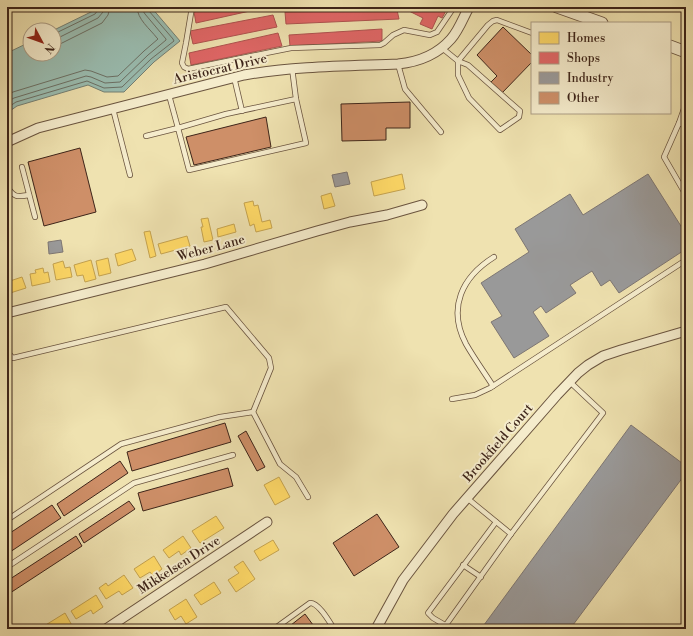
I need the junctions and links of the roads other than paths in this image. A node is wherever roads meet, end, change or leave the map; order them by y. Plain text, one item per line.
1 (192, 7) edge
2 (454, 7) edge
3 (469, 7) edge
4 (557, 7) edge
5 (599, 22) edge
6 (531, 33) edge
7 (671, 46) edge
8 (442, 48) junction
9 (686, 52) edge
10 (458, 61) junction
11 (398, 64) junction
12 (292, 68) junction
13 (234, 77) junction
14 (169, 95) junction
15 (296, 99) junction
16 (686, 103) edge
17 (113, 109) junction
18 (242, 111) junction
19 (679, 123) junction
20 (686, 126) edge
21 (178, 128) junction
22 (441, 132) dead end
23 (146, 136) dead end
24 (7, 142) edge
25 (22, 167) dead end
26 (130, 175) dead end
27 (7, 188) edge
28 (29, 195) junction
29 (686, 195) edge
30 (422, 205) dead end
31 (35, 217) dead end
32 (494, 257) dead end
33 (686, 260) edge
34 (7, 313) edge
35 (686, 331) edge
36 (7, 352) edge
37 (570, 382) junction
38 (493, 386) junction
39 (452, 399) dead end
40 (253, 412) junction
41 (233, 455) dead end
42 (308, 497) dead end
43 (467, 498) junction
44 (7, 520) edge
45 (267, 522) dead end
46 (496, 522) junction
47 (511, 534) junction
48 (463, 565) junction
49 (7, 567) edge
50 (481, 577) junction
51 (444, 627) edge
52 (106, 629) edge
53 (274, 629) edge
54 (334, 629) edge
55 (376, 629) edge

1 - 2 lane
3 - 8 street, Aristocrat Drive
4 - 5 street
6 - 10 lane
7 - 9 street
8 - 10 lane
8 - 11 street, Aristocrat Drive
10 - 10 lane
11 - 12 street, Aristocrat Drive
11 - 22 lane
12 - 13 street, Aristocrat Drive
12 - 15 lane
13 - 14 street, Aristocrat Drive
13 - 18 lane
14 - 17 street, Aristocrat Drive
14 - 21 lane
15 - 18 lane
15 - 21 lane
16 - 19 lane
17 - 24 street, Aristocrat Drive
17 - 26 lane
18 - 21 lane
19 - 20 lane
19 - 29 lane
21 - 23 lane
25 - 28 lane
27 - 28 lane
28 - 31 lane
30 - 34 street, Weber Lane
32 - 38 lane
33 - 38 lane
35 - 37 street, Brookfield Court
36 - 40 lane
37 - 43 street, Brookfield Court
37 - 47 lane
38 - 39 lane
40 - 42 lane
40 - 44 lane
41 - 49 lane
43 - 46 lane
43 - 55 street, Brookfield Court
45 - 52 street, Mikkelsen Drive
46 - 47 lane
46 - 48 lane
47 - 50 lane
48 - 50 lane
48 - 51 lane
50 - 51 lane
53 - 54 lane

